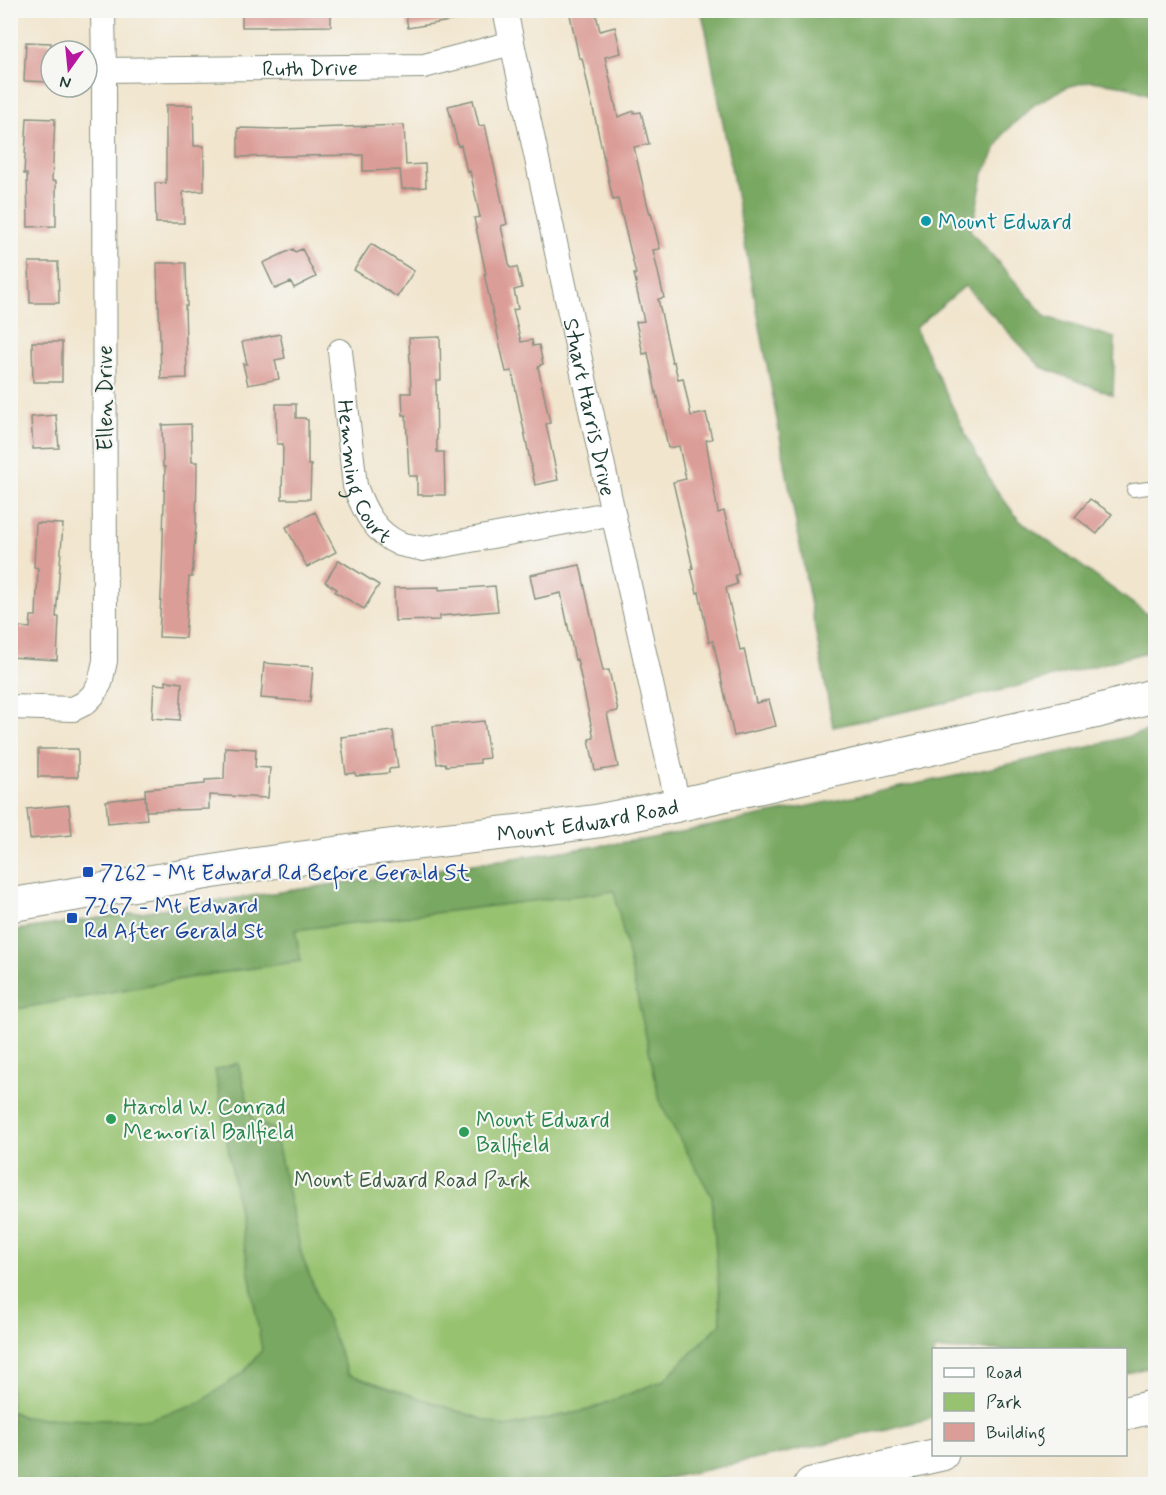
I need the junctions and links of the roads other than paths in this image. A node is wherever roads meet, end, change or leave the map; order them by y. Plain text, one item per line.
1 (103, 10) edge
2 (505, 10) edge
3 (512, 43) junction
4 (104, 70) junction
5 (340, 351) dead end
6 (1155, 487) edge
7 (1133, 490) dead end
8 (613, 513) junction
9 (1155, 695) edge
10 (10, 707) edge
11 (678, 805) junction
12 (10, 905) edge
13 (1155, 1406) edge
14 (1127, 1413) edge
15 (938, 1456) edge
16 (811, 1485) edge

1 - 4 street, Ellen Drive
2 - 3 street, Stuart Harris Drive
3 - 4 street, Ruth Drive
3 - 8 street, Stuart Harris Drive
4 - 10 street, Ellen Drive
5 - 8 street, Hemming Court
6 - 7 lane
8 - 11 street, Stuart Harris Drive
9 - 11 street, Mount Edward Road
11 - 12 street, Mount Edward Road
13 - 14 street
15 - 16 street

